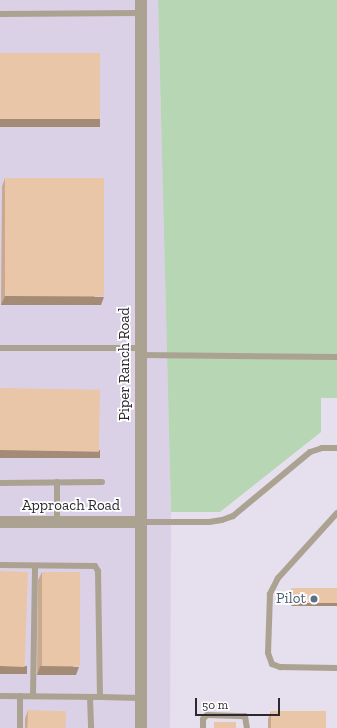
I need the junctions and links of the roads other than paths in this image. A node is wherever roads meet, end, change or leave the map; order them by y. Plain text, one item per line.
1 (141, 0) edge
2 (141, 13) junction
3 (0, 14) edge
4 (0, 348) edge
5 (141, 351) junction
6 (337, 356) edge
7 (337, 448) edge
8 (57, 482) junction
9 (102, 482) dead end
10 (0, 483) edge
11 (337, 513) edge
12 (0, 522) edge
13 (57, 522) junction
14 (141, 522) junction
15 (0, 565) edge
16 (34, 566) junction
17 (337, 668) edge
18 (0, 696) edge
19 (20, 696) junction
20 (33, 696) junction
21 (90, 697) junction
22 (100, 697) junction
23 (141, 698) junction
24 (20, 728) edge
25 (91, 728) edge
26 (141, 728) edge
27 (203, 728) edge
28 (246, 728) edge

1 - 2 street, Piper Ranch Road
2 - 3 lane
2 - 5 street, Piper Ranch Road
4 - 5 lane
5 - 6 lane
5 - 14 street, Piper Ranch Road
7 - 14 lane
8 - 9 lane
8 - 10 lane
8 - 13 lane
11 - 17 lane
12 - 13 street, Approach Road
13 - 14 street, Approach Road
14 - 23 street, Piper Ranch Road
15 - 16 lane
16 - 20 lane
16 - 22 lane
18 - 19 lane
19 - 20 lane
19 - 24 lane
20 - 21 lane
21 - 22 lane
21 - 25 lane
22 - 23 lane
23 - 26 street, Piper Ranch Road
27 - 28 lane

